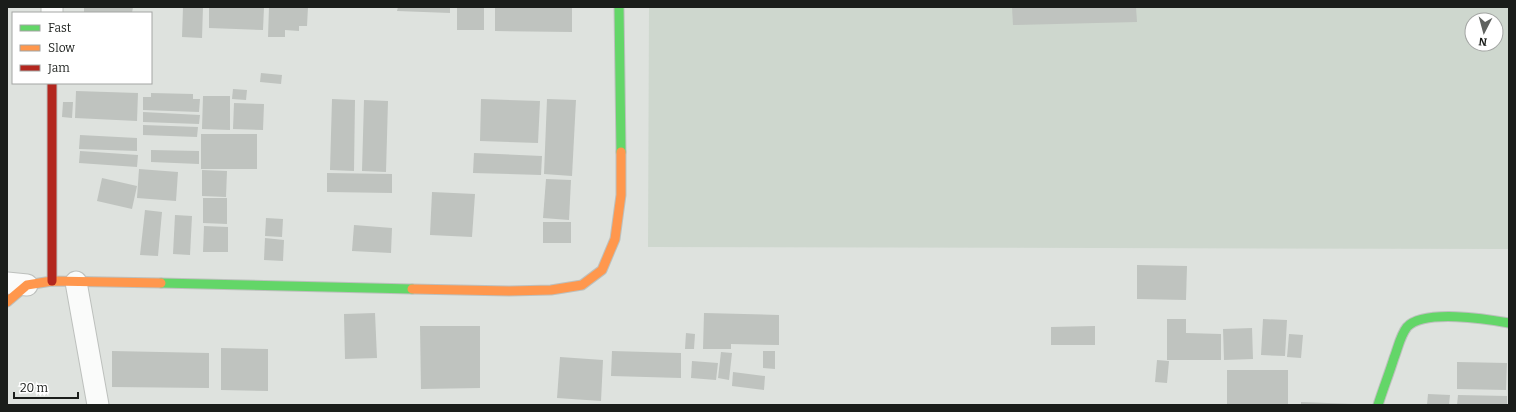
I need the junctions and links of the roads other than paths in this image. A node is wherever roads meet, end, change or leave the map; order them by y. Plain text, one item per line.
1 (619, 7) edge
2 (52, 84) edge
3 (52, 281) junction
4 (76, 282) junction
5 (17, 284) edge
6 (7, 302) edge
7 (1509, 323) edge
8 (98, 405) edge
9 (1378, 405) edge

1 - 4 street
2 - 3 street
3 - 4 street
3 - 5 street
4 - 8 street
5 - 6 street
7 - 9 street

